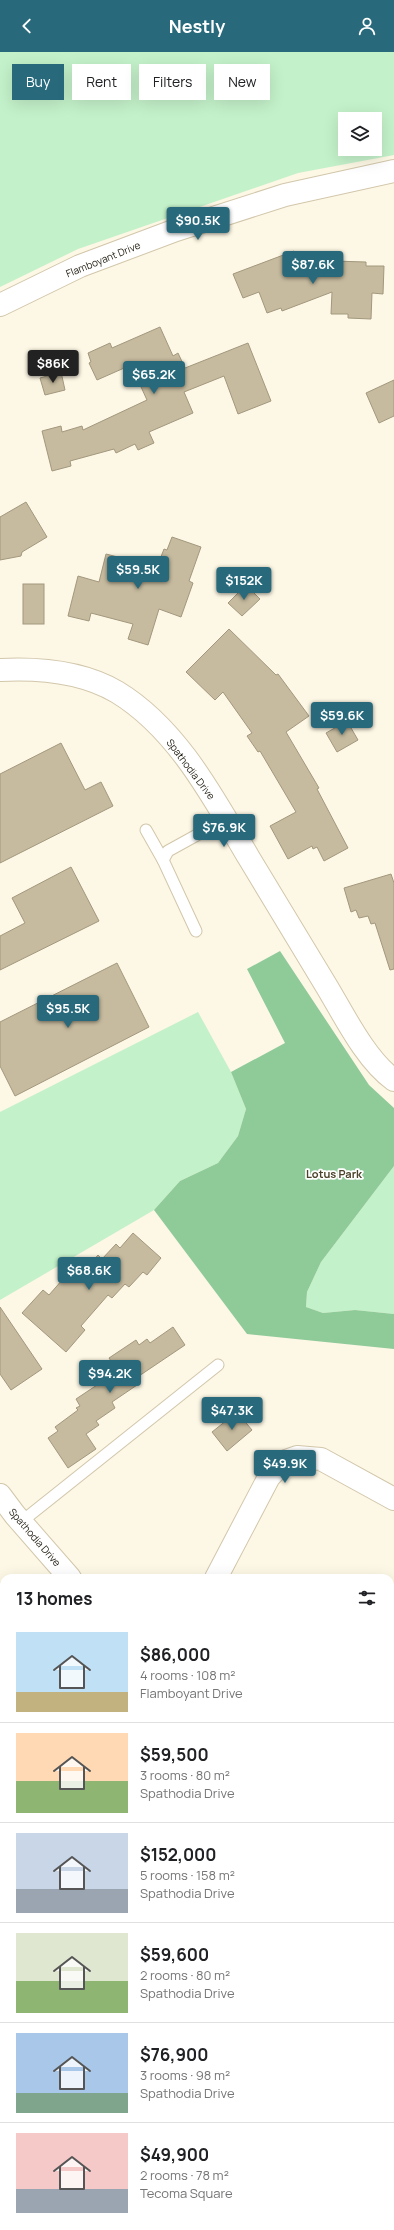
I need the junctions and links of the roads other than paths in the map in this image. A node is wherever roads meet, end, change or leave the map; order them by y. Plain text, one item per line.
1 (394, 171) edge
2 (0, 305) edge
3 (0, 670) edge
4 (226, 819) junction
5 (146, 830) dead end
6 (163, 860) junction
7 (196, 931) dead end
8 (394, 1080) edge
9 (218, 1365) dead end
10 (0, 1495) edge
11 (394, 1499) edge
12 (21, 1522) junction
13 (66, 1574) edge
14 (218, 1574) edge

1 - 2 street, Flamboyant Drive
3 - 4 street, Spathodia Drive
4 - 6 lane
4 - 8 street, Spathodia Drive
5 - 6 lane
6 - 7 lane
9 - 12 lane
10 - 12 street, Spathodia Drive
11 - 14 street
12 - 13 street, Spathodia Drive

